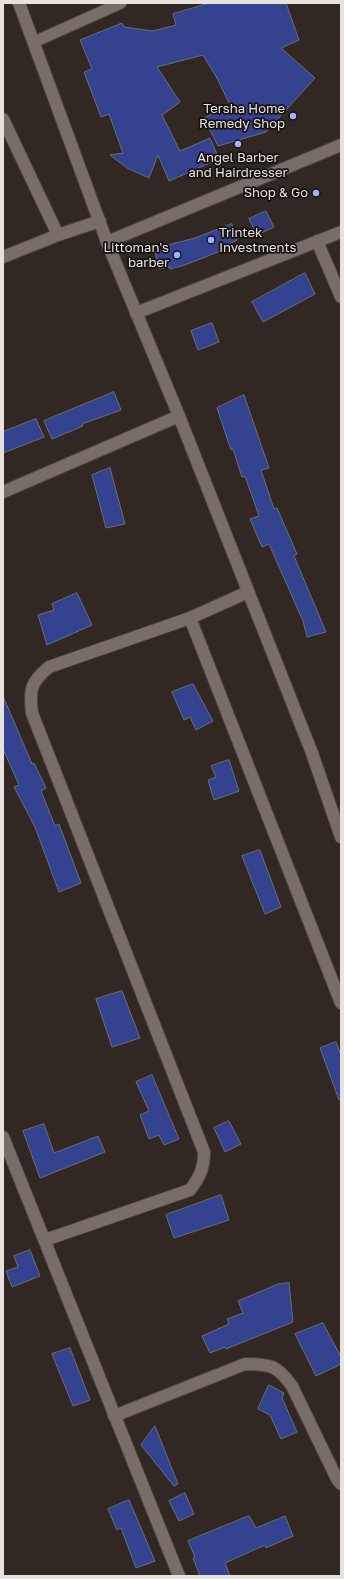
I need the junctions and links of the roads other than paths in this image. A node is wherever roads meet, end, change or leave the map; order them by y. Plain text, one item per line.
1 (19, 3) edge
2 (121, 3) edge
3 (34, 42) junction
4 (3, 119) edge
5 (341, 145) edge
6 (100, 221) junction
7 (341, 232) edge
8 (58, 235) junction
9 (317, 241) junction
10 (107, 242) junction
11 (3, 257) edge
12 (341, 297) edge
13 (136, 313) junction
14 (179, 416) junction
15 (3, 492) edge
16 (248, 592) junction
17 (190, 618) junction
18 (341, 837) edge
19 (341, 1003) edge
20 (3, 1137) edge
21 (45, 1240) junction
22 (114, 1416) junction
23 (341, 1484) edge
24 (179, 1576) edge

1 - 3 street
2 - 3 lane
3 - 6 street
4 - 8 street
5 - 10 street
6 - 8 street
6 - 10 street
7 - 9 street
8 - 11 street
9 - 12 street
9 - 13 street
10 - 13 street
13 - 14 street
14 - 15 street
14 - 16 street
16 - 17 street
16 - 18 street
17 - 19 street
17 - 21 street
20 - 21 street
21 - 22 street
22 - 23 street
22 - 24 street

